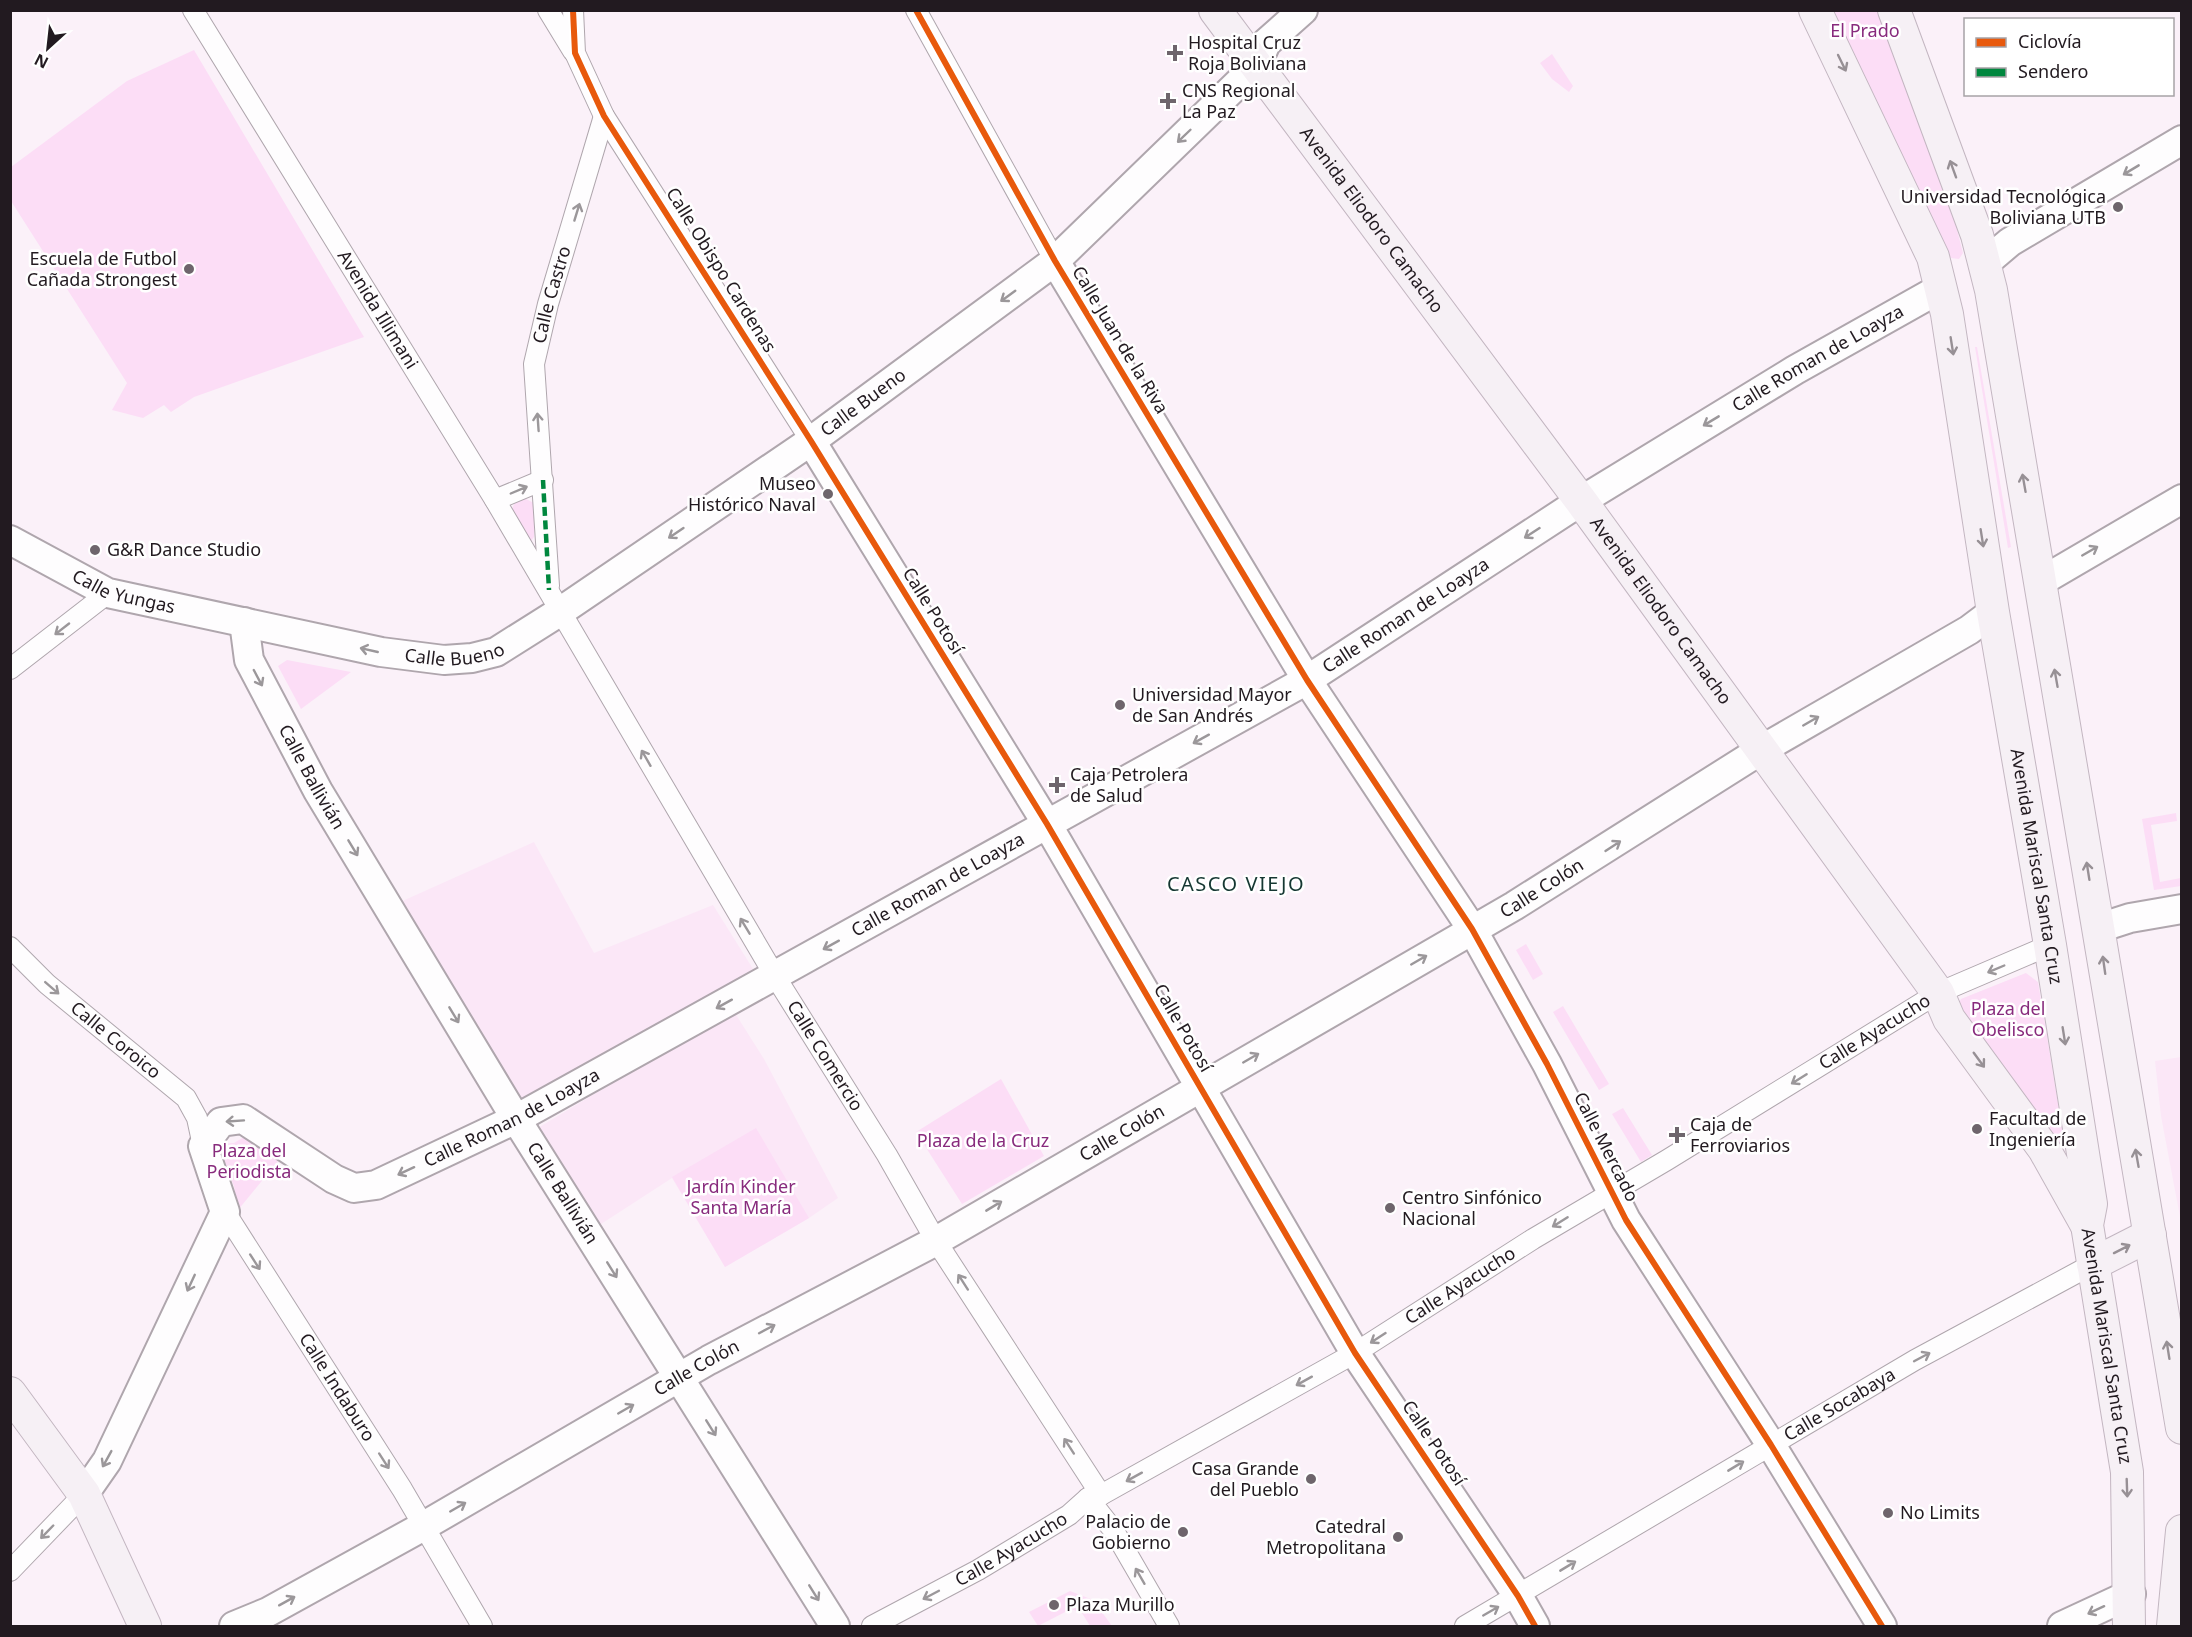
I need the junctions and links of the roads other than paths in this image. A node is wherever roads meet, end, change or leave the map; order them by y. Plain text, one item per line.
1 (193, 10) edge
2 (548, 10) edge
3 (573, 10) edge
4 (585, 10) edge
5 (916, 10) edge
6 (1215, 10) edge
7 (1303, 10) edge
8 (1815, 10) edge
9 (1894, 10) edge
10 (1253, 50) junction
11 (575, 53) junction
12 (604, 116) junction
13 (2181, 140) edge
14 (1055, 261) junction
15 (1984, 264) junction
16 (1941, 288) junction
17 (811, 441) junction
18 (543, 480) junction
19 (2181, 499) edge
20 (495, 500) junction
21 (1581, 501) junction
22 (10, 540) edge
23 (2040, 582) junction
24 (108, 593) junction
25 (555, 601) junction
26 (1993, 612) junction
27 (244, 622) junction
28 (10, 669) edge
29 (1307, 680) junction
30 (1761, 750) junction
31 (1047, 824) junction
32 (2181, 909) edge
33 (2099, 928) junction
34 (1472, 929) junction
35 (2050, 945) junction
36 (10, 946) edge
37 (775, 976) junction
38 (1938, 993) junction
39 (1201, 1088) junction
40 (516, 1119) junction
41 (203, 1146) junction
42 (1611, 1192) junction
43 (225, 1212) junction
44 (2087, 1225) junction
45 (2150, 1235) junction
46 (936, 1240) junction
47 (2093, 1264) junction
48 (1355, 1353) junction
49 (680, 1378) junction
50 (10, 1393) edge
51 (2181, 1428) edge
52 (1771, 1445) junction
53 (84, 1494) junction
54 (1094, 1496) junction
55 (422, 1527) junction
56 (2181, 1531) edge
57 (10, 1571) edge
58 (2130, 1594) junction
59 (1518, 1596) junction
60 (145, 1626) edge
61 (234, 1626) edge
62 (482, 1626) edge
63 (835, 1626) edge
64 (872, 1626) edge
65 (1169, 1626) edge
66 (1465, 1626) edge
67 (1535, 1626) edge
68 (1882, 1626) edge
69 (2062, 1626) edge
70 (2129, 1626) edge
71 (2173, 1626) edge

1 - 20 street, Avenida Illimani
2 - 11 street
3 - 11 street
4 - 11 street
5 - 14 street, Calle Juan de la Riva
6 - 10 main road, Avenida Eliodoro Camacho
7 - 10 main road, Calle Bueno
8 -> 16 main road, Avenida Mariscal Santa Cruz
15 -> 9 main road
10 -> 14 main road, Calle Bueno
10 - 21 main road, Avenida Eliodoro Camacho
11 - 12 street
12 - 17 street, Calle Obispo Cardenas
18 -> 12 street, Calle Castro
13 -> 15 main road
14 -> 17 main road, Calle Bueno
14 - 29 main road, Calle Juan de la Riva
15 - 16 main road
23 -> 15 main road
16 -> 21 main road, Calle Roman de Loayza
16 -> 26 main road, Avenida Mariscal Santa Cruz
17 -> 25 main road, Calle Bueno
17 - 31 main road, Calle Potosí
20 -> 18 street
18 - 25 street, Calle Castro
23 -> 19 main road
20 - 25 street, Avenida Illimani
21 -> 29 main road, Calle Roman de Loayza
21 - 30 main road, Avenida Eliodoro Camacho
22 - 24 main road, Calle Yungas
23 - 26 main road
33 -> 23 main road
24 - 27 main road, Calle Yungas
24 -> 28 street
25 -> 27 main road, Calle Bueno
37 -> 25 street, Calle Comercio
30 -> 26 main road, Calle Colón
26 - 35 main road, Avenida Mariscal Santa Cruz
27 -> 40 main road, Calle Ballivián
29 -> 31 main road, Calle Roman de Loayza
29 - 34 main road, Calle Mercado
34 -> 30 main road, Calle Colón
30 - 38 main road, Avenida Eliodoro Camacho
31 -> 37 main road, Calle Roman de Loayza
31 - 39 main road, Calle Potosí
32 - 33 main road
33 - 35 main road
45 -> 33 main road
39 -> 34 main road, Calle Colón
34 - 42 main road, Calle Mercado
35 -> 38 street, Calle Ayacucho
35 -> 44 main road, Avenida Mariscal Santa Cruz
36 -> 41 street, Calle Coroico
37 -> 40 main road, Calle Roman de Loayza
37 - 46 street, Calle Comercio
38 -> 42 street, Calle Ayacucho
38 -> 44 main road, Avenida Eliodoro Camacho
46 -> 39 main road, Calle Colón
39 - 48 main road, Calle Potosí
40 -> 41 main road, Calle Roman de Loayza
40 -> 49 main road, Calle Ballivián
41 - 43 main road, Calle Indaburo
42 -> 48 street, Calle Ayacucho
42 - 52 main road, Calle Mercado
43 -> 53 main road
43 -> 55 street, Calle Indaburo
44 - 47 main road, Avenida Mariscal Santa Cruz
47 -> 45 main road
51 -> 45 main road
49 -> 46 main road, Calle Colón
54 -> 46 street, Calle Comercio
52 -> 47 street, Calle Socabaya
47 -> 58 main road, Avenida Mariscal Santa Cruz
48 -> 54 street, Calle Ayacucho
48 - 59 main road, Calle Potosí
55 -> 49 main road, Calle Colón
49 -> 63 main road, Calle Ballivián
50 - 53 main road
59 -> 52 street, Calle Socabaya
52 - 68 main road, Calle Mercado
53 -> 57 street
53 - 60 main road
54 -> 64 street, Calle Ayacucho
65 -> 54 street, Calle Comercio
61 -> 55 main road, Calle Colón
55 - 62 street, Calle Indaburo
56 - 71 main road
58 -> 69 main road
58 - 70 main road, Avenida Mariscal Santa Cruz
66 -> 59 street, Calle Socabaya
59 - 67 main road, Calle Potosí

